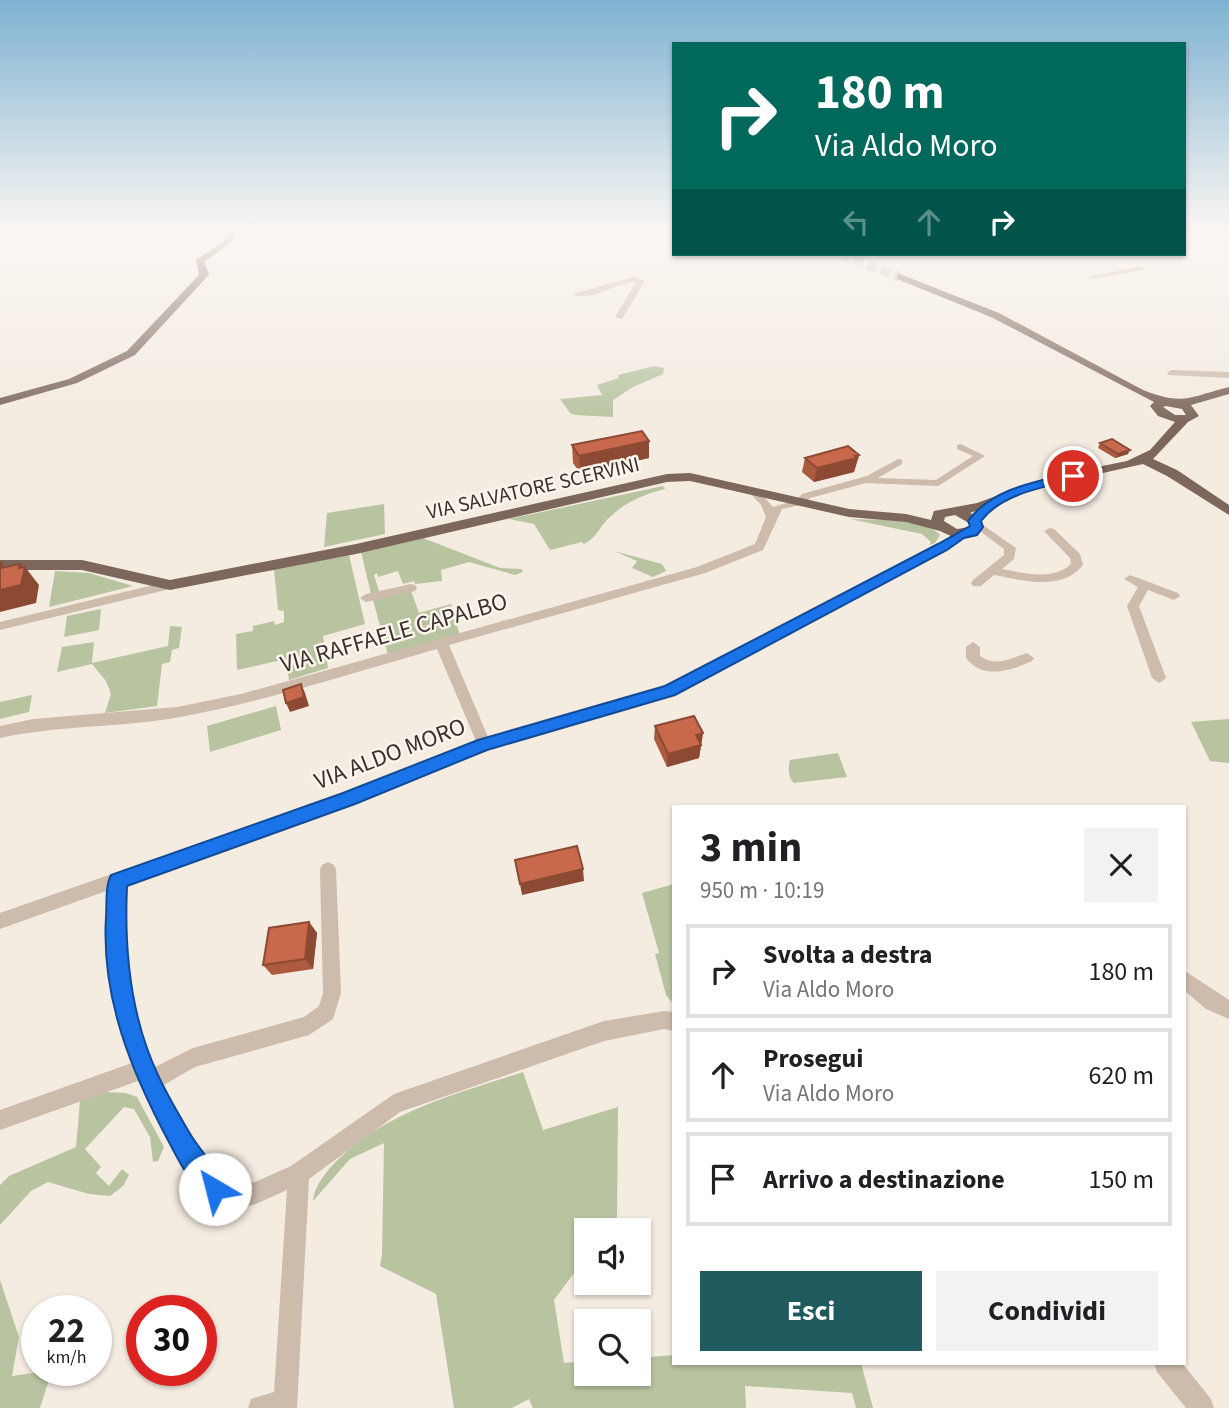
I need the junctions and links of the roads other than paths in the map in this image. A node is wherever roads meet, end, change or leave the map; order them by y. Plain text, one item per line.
1 (185, 294) edge
2 (576, 294) dead end
3 (579, 294) edge
4 (634, 294) edge
5 (942, 294) edge
6 (619, 317) dead end
7 (1171, 373) dead end
8 (1229, 375) edge
9 (1229, 390) edge
10 (0, 402) edge
11 (1163, 406) junction
12 (1189, 410) junction
13 (1171, 435) junction
14 (961, 446) dead end
15 (1143, 459) junction
16 (898, 462) dead end
17 (865, 479) junction
18 (800, 502) junction
19 (773, 506) junction
20 (986, 506) junction
21 (957, 511) junction
22 (1229, 511) edge
23 (942, 524) junction
24 (970, 529) junction
25 (1050, 531) dead end
26 (942, 547) junction
27 (0, 565) edge
28 (905, 566) junction
29 (990, 571) junction
30 (1130, 579) dead end
31 (977, 583) dead end
32 (170, 585) junction
33 (1146, 585) junction
34 (411, 588) dead end
35 (1174, 596) dead end
36 (366, 598) dead end
37 (0, 626) edge
38 (442, 644) junction
39 (973, 647) dead end
40 (1027, 658) dead end
41 (1159, 678) dead end
42 (0, 732) edge
43 (484, 744) junction
44 (328, 870) dead end
45 (118, 881) junction
46 (0, 921) edge
47 (1186, 981) edge
48 (1229, 1010) edge
49 (672, 1022) edge
50 (147, 1076) junction
51 (0, 1120) edge
52 (299, 1174) junction
53 (1168, 1365) edge
54 (285, 1405) edge
55 (260, 1408) edge
56 (1202, 1408) edge

1 - 10 main road
2 - 3 street
4 - 6 street
5 - 11 main road
7 - 8 street
9 - 12 main road
11 - 12 main road
11 - 13 main road
12 - 13 main road, VIA ALDO MORO
13 - 15 main road, VIA ALDO MORO
14 - 17 street
15 - 20 main road, VIA ALDO MORO
15 - 22 main road
16 - 17 street
17 - 18 street
18 - 19 main road, VIA SALVATORE SCERVINI
18 - 23 main road, VIA SALVATORE SCERVINI
19 - 32 main road, VIA SALVATORE SCERVINI
19 - 38 street, VIA RAFFAELE CAPALBO
20 - 21 main road, VIA ALDO MORO
20 - 24 main road, VIA ALDO MORO
21 - 23 main road, VIA ALDO MORO
21 - 24 main road
23 - 24 main road, VIA SALVATORE SCERVINI
23 - 26 street
24 - 26 street, VIA ALDO MORO
24 - 28 street
24 - 29 street
25 - 29 street
26 - 28 street, VIA ALDO MORO
27 - 32 main road
28 - 43 street, VIA ALDO MORO
29 - 31 street
30 - 33 street
32 - 37 street
33 - 35 street
33 - 41 street
34 - 36 street
38 - 42 street, VIA RAFFAELE CAPALBO
38 - 43 street
39 - 40 street
43 - 45 street, VIA ALDO MORO
44 - 50 street
45 - 46 street, VIA ALDO MORO
45 - 50 street
47 - 48 street
49 - 52 street
50 - 51 street
50 - 52 street
52 - 54 street
53 - 56 street
54 - 55 street

